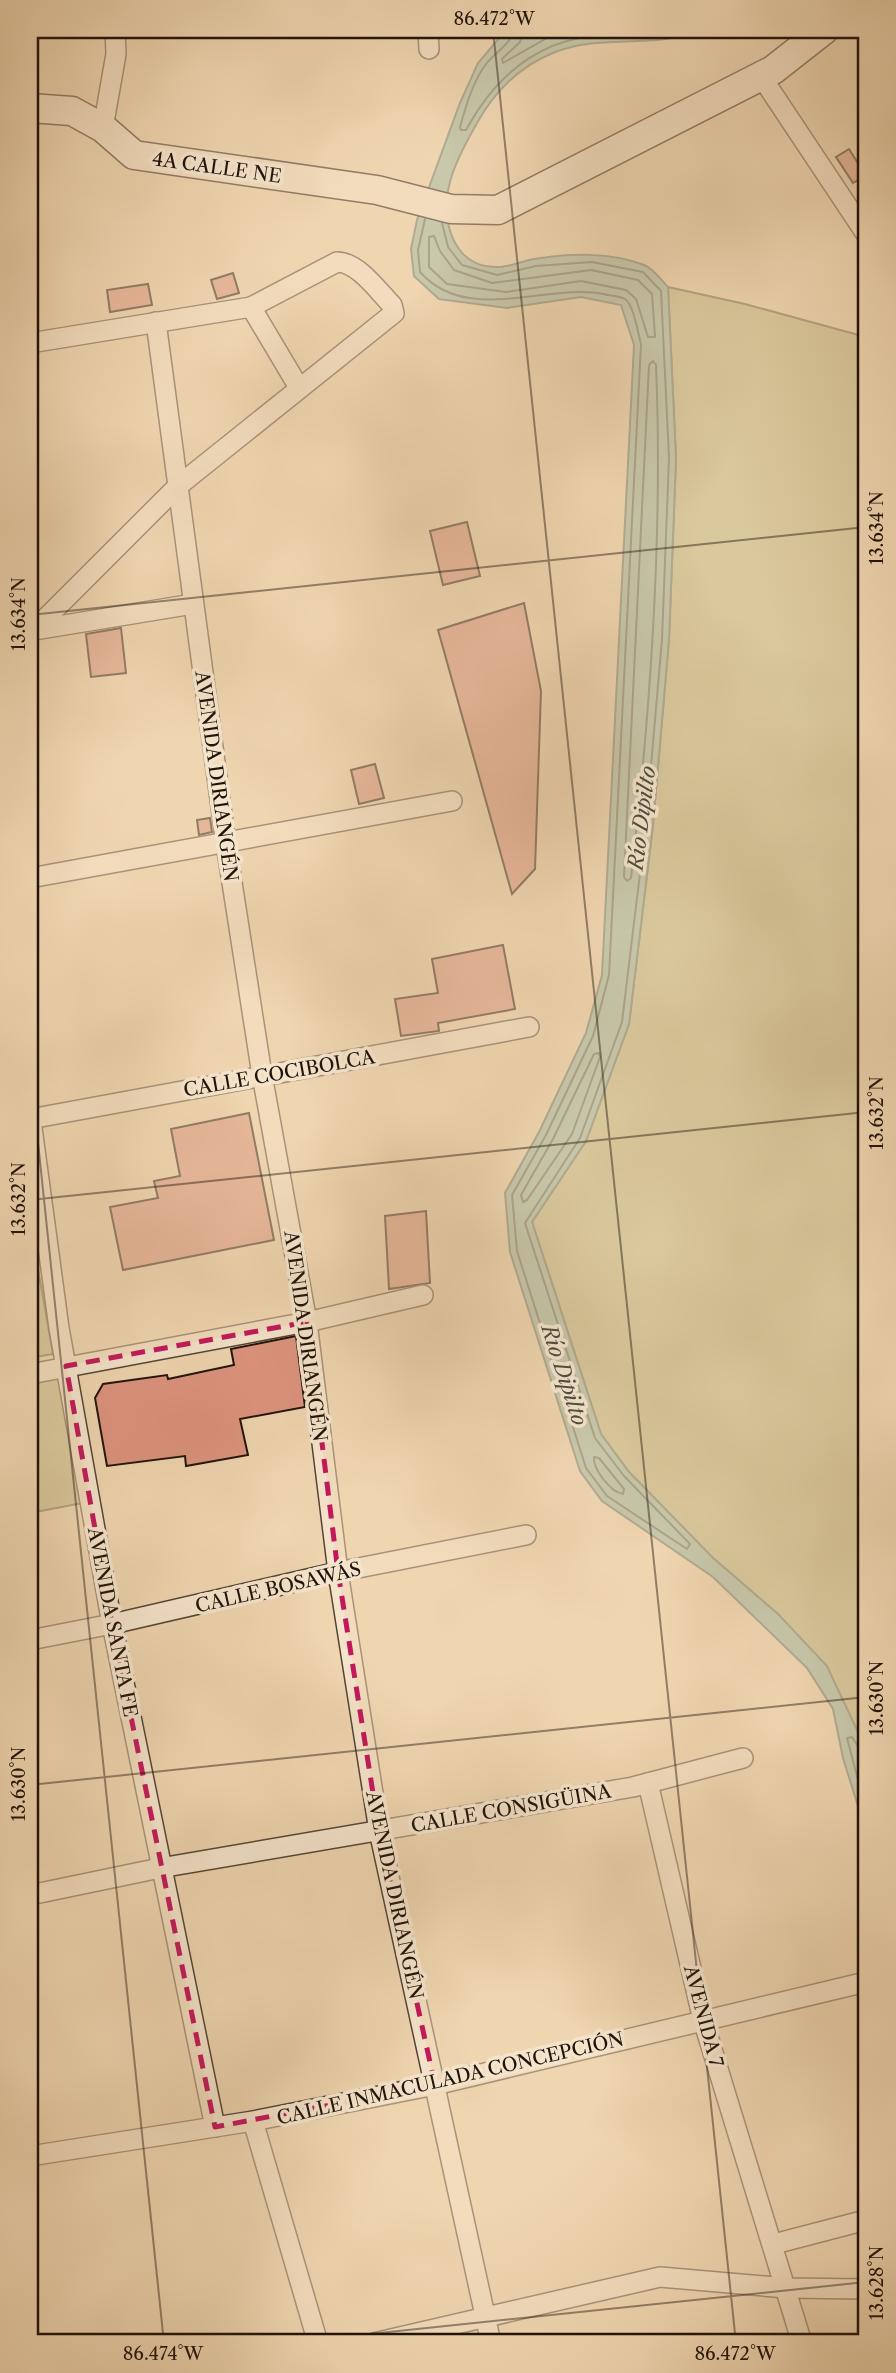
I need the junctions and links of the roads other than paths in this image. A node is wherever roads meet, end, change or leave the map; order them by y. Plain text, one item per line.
1 (115, 30) edge
2 (824, 30) edge
3 (761, 76) junction
4 (30, 108) edge
5 (103, 128) junction
6 (866, 234) edge
7 (251, 307) junction
8 (156, 322) junction
9 (30, 343) edge
10 (298, 386) junction
11 (178, 486) junction
12 (193, 604) junction
13 (32, 630) edge
14 (452, 801) dead end
15 (226, 844) junction
16 (30, 878) edge
17 (529, 1027) dead end
18 (262, 1075) junction
19 (30, 1117) edge
20 (423, 1295) dead end
21 (307, 1322) junction
22 (66, 1366) junction
23 (30, 1374) edge
24 (526, 1535) dead end
25 (338, 1572) junction
26 (112, 1624) junction
27 (30, 1640) edge
28 (743, 1758) dead end
29 (648, 1783) junction
30 (379, 1831) junction
31 (160, 1868) junction
32 (30, 1895) edge
33 (866, 1982) edge
34 (703, 2020) junction
35 (435, 2085) junction
36 (253, 2121) junction
37 (215, 2127) junction
38 (30, 2156) edge
39 (866, 2220) edge
40 (774, 2244) junction
41 (786, 2288) junction
42 (866, 2289) edge
43 (486, 2319) junction
44 (318, 2343) edge
45 (374, 2343) edge
46 (491, 2343) edge
47 (802, 2343) edge

1 - 5 street
2 - 3 street
3 - 5 street, 4A CALLE NE
3 - 6 street
4 - 5 street, 4A CALLE NE
7 - 8 street
7 - 10 street
7 - 10 street
8 - 9 street
8 - 11 street, AVENIDA DIRIANGÉN
10 - 11 street
11 - 12 street, AVENIDA DIRIANGÉN
11 - 13 street
12 - 13 street
12 - 15 street, AVENIDA DIRIANGÉN
14 - 15 street
15 - 16 street
15 - 18 street, AVENIDA DIRIANGÉN
17 - 18 street, CALLE COCIBOLCA
18 - 19 street, CALLE COCIBOLCA
18 - 21 street, AVENIDA DIRIANGÉN
19 - 22 street, AVENIDA SANTA FE
20 - 21 street
21 - 22 street
21 - 25 street, AVENIDA DIRIANGÉN
22 - 23 street
22 - 26 street, AVENIDA SANTA FE
24 - 25 street, CALLE BOSAWÁS
25 - 26 street, CALLE BOSAWÁS
25 - 30 street, AVENIDA DIRIANGÉN
26 - 27 street, CALLE BOSAWÁS
26 - 31 street, AVENIDA SANTA FE
28 - 29 street, CALLE CONSIGÜINA
29 - 30 street, CALLE CONSIGÜINA
29 - 34 street, AVENIDA 7
30 - 31 street, CALLE CONSIGÜINA
30 - 35 street, AVENIDA DIRIANGÉN
31 - 32 street, CALLE CONSIGÜINA
31 - 37 street, AVENIDA SANTA FE
33 - 34 street, CALLE INMACULADA CONCEPCIÓN
34 - 35 street, CALLE INMACULADA CONCEPCIÓN
34 - 40 street, AVENIDA 7
35 - 36 street, CALLE INMACULADA CONCEPCIÓN
35 - 43 street, AVENIDA DIRIANGÉN
36 - 37 street, CALLE INMACULADA CONCEPCIÓN
36 - 44 street
37 - 38 street, CALLE INMACULADA CONCEPCIÓN
39 - 40 street
40 - 41 street, AVENIDA 7
41 - 42 street
41 - 43 street
41 - 47 street
43 - 45 street
43 - 46 street, AVENIDA DIRIANGÉN

